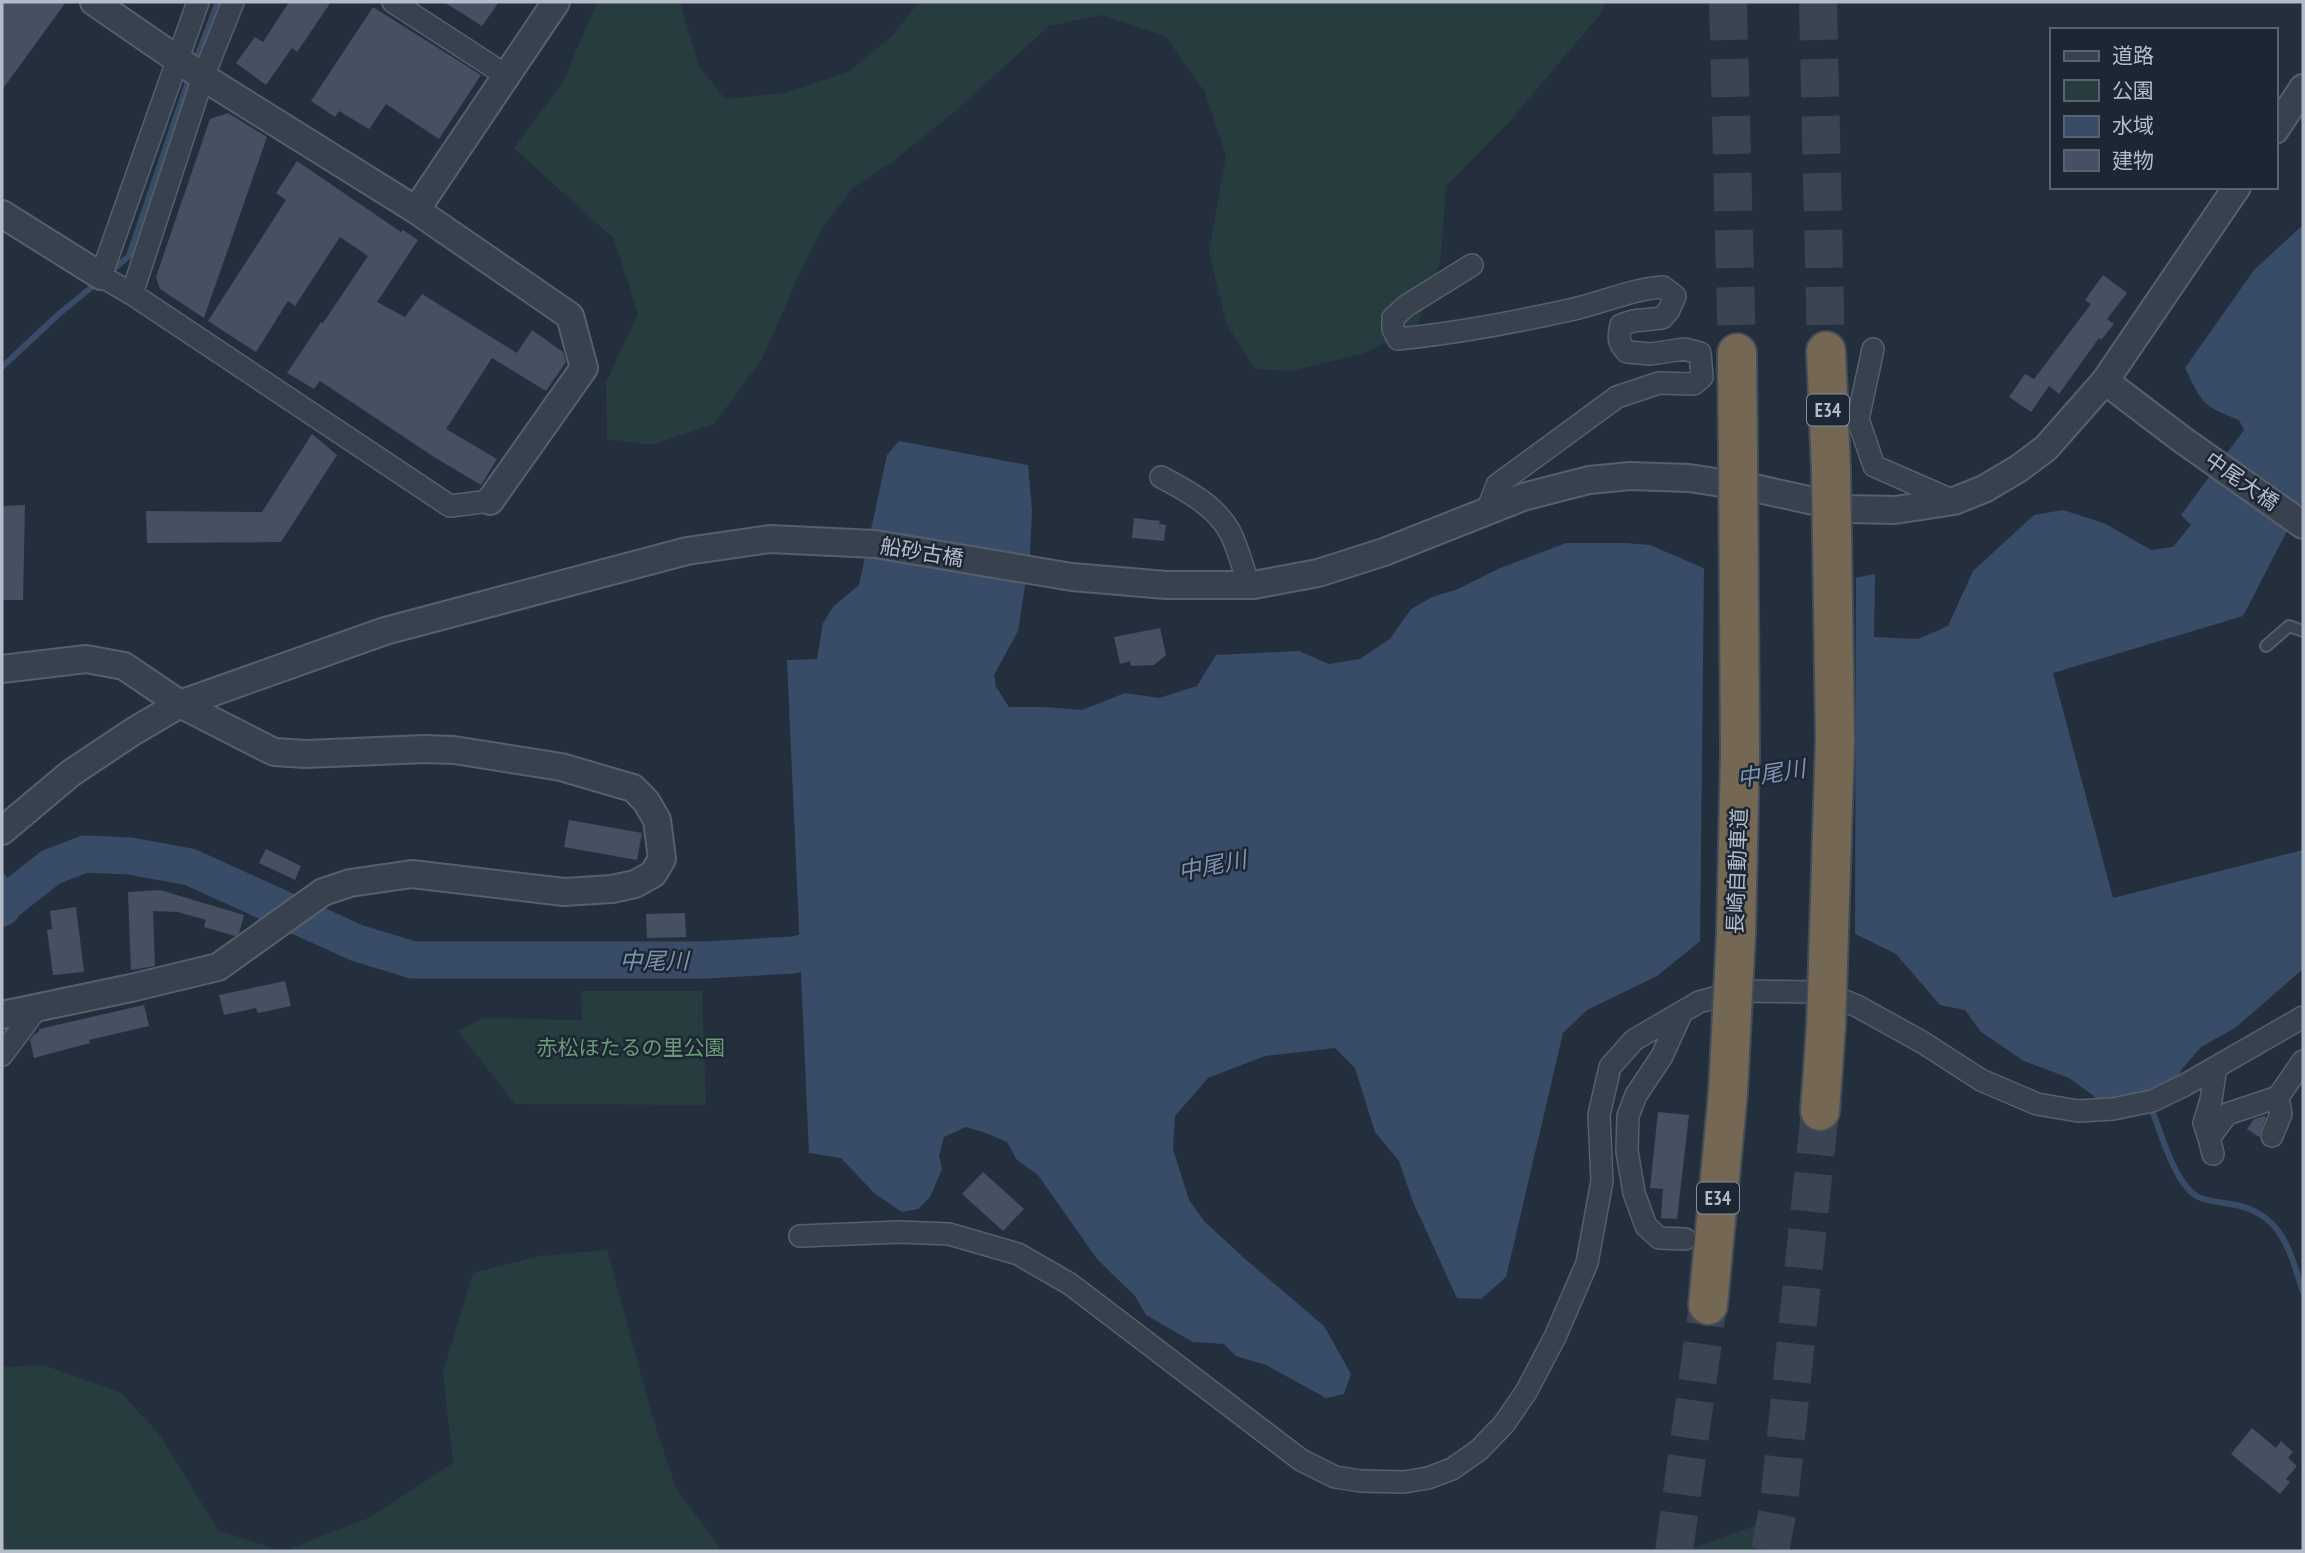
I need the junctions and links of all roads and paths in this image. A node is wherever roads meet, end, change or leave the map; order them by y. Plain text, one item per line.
1 (94, 2) edge
2 (198, 2) edge
3 (233, 2) edge
4 (393, 2) edge
5 (556, 2) edge
6 (179, 60) junction
7 (507, 76) junction
8 (204, 77) junction
9 (2303, 88) edge
10 (2277, 127) edge
11 (2236, 189) edge
12 (416, 210) junction
13 (2, 214) edge
14 (1472, 265) dead end
15 (101, 276) junction
16 (132, 294) junction
17 (1873, 349) dead end
18 (1826, 351) tunnel mouth
19 (1737, 353) tunnel mouth
20 (2105, 382) junction
21 (1161, 477) dead end
22 (490, 501) joint
23 (1954, 501) junction
24 (1487, 511) junction
25 (2303, 525) edge
26 (1249, 585) junction
27 (2303, 631) edge
28 (2266, 646) dead end
29 (2, 670) edge
30 (180, 704) junction
31 (2, 831) edge
32 (37, 1007) junction
33 (1682, 1012) junction
34 (2, 1015) edge
35 (2303, 1017) edge
36 (2, 1055) edge
37 (2303, 1061) edge
38 (2216, 1068) junction
39 (2278, 1097) junction
40 (1820, 1111) tunnel mouth
41 (2272, 1136) dead end
42 (800, 1236) dead end
43 (1685, 1239) dead end
44 (1708, 1305) tunnel mouth

1 - 6 street
2 - 6 street
3 - 8 street
4 - 7 street
5 - 7 street
6 - 8 street
6 - 15 street
7 - 12 street
8 - 12 street
8 - 16 street
9 - 10 street
11 - 20 street, 船砂古橋
12 - 22 street
13 - 15 street
14 - 24 street
15 - 16 street
16 - 22 street
17 - 23 street
18 - 40 highway, E34, bridge
19 - 44 highway, 長崎自動車道 / E34, bridge
20 - 23 street, 船砂古橋
20 - 25 street, 中尾大橋
21 - 26 street
23 - 24 street, 船砂古橋
24 - 26 street, 船砂古橋
26 - 30 street, 船砂古橋
27 - 28 lane
29 - 30 street
30 - 31 street, 船砂古橋
30 - 32 street
32 - 34 street
32 - 36 street
33 - 38 street
33 - 42 street
33 - 43 street
35 - 38 street
37 - 39 street
38 - 39 street
39 - 41 street

